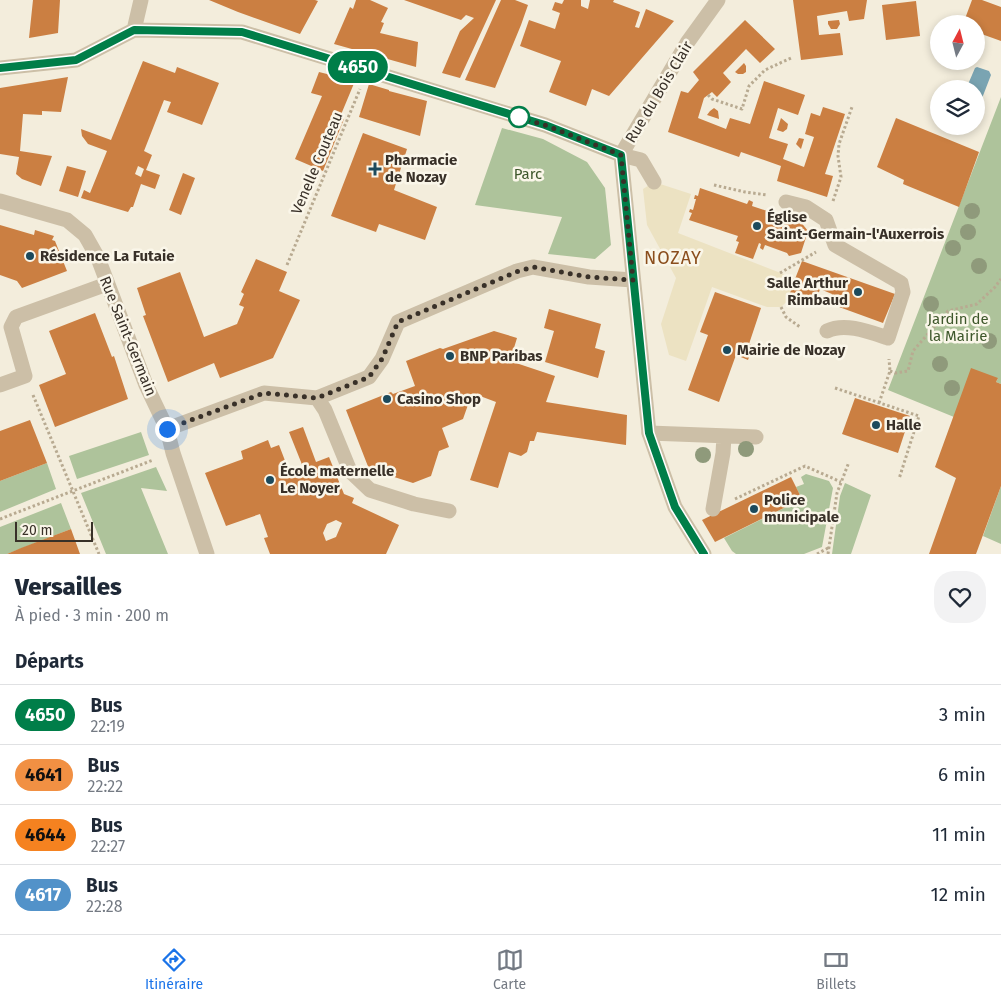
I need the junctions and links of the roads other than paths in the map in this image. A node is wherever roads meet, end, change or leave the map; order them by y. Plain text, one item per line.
1 (141, 0) edge
2 (718, 0) edge
3 (134, 30) junction
4 (0, 68) edge
5 (621, 155) junction
6 (654, 182) dead end
7 (0, 201) edge
8 (786, 202) road end
9 (633, 280) junction
10 (108, 284) junction
11 (827, 331) dead end
12 (0, 385) edge
13 (317, 398) junction
14 (168, 433) junction
15 (649, 433) junction
16 (724, 436) junction
17 (756, 437) dead end
18 (713, 509) road end
19 (449, 511) dead end
20 (208, 554) edge
21 (704, 554) edge

1 - 3 street
2 - 5 street, Rue du Bois Clair
3 - 4 street
3 - 5 street
5 - 6 street
5 - 9 street, Rue du Bois Clair
7 - 10 street, Rue Saint-Germain
8 - 11 street
9 - 13 street
9 - 15 street, Rue du Bois Clair
10 - 12 street
10 - 14 street, Rue Saint-Germain
13 - 14 street
13 - 19 street
14 - 20 street, Rue Saint-Germain
15 - 16 street
15 - 21 street, Rue du Bois Clair
16 - 17 street
16 - 18 street

